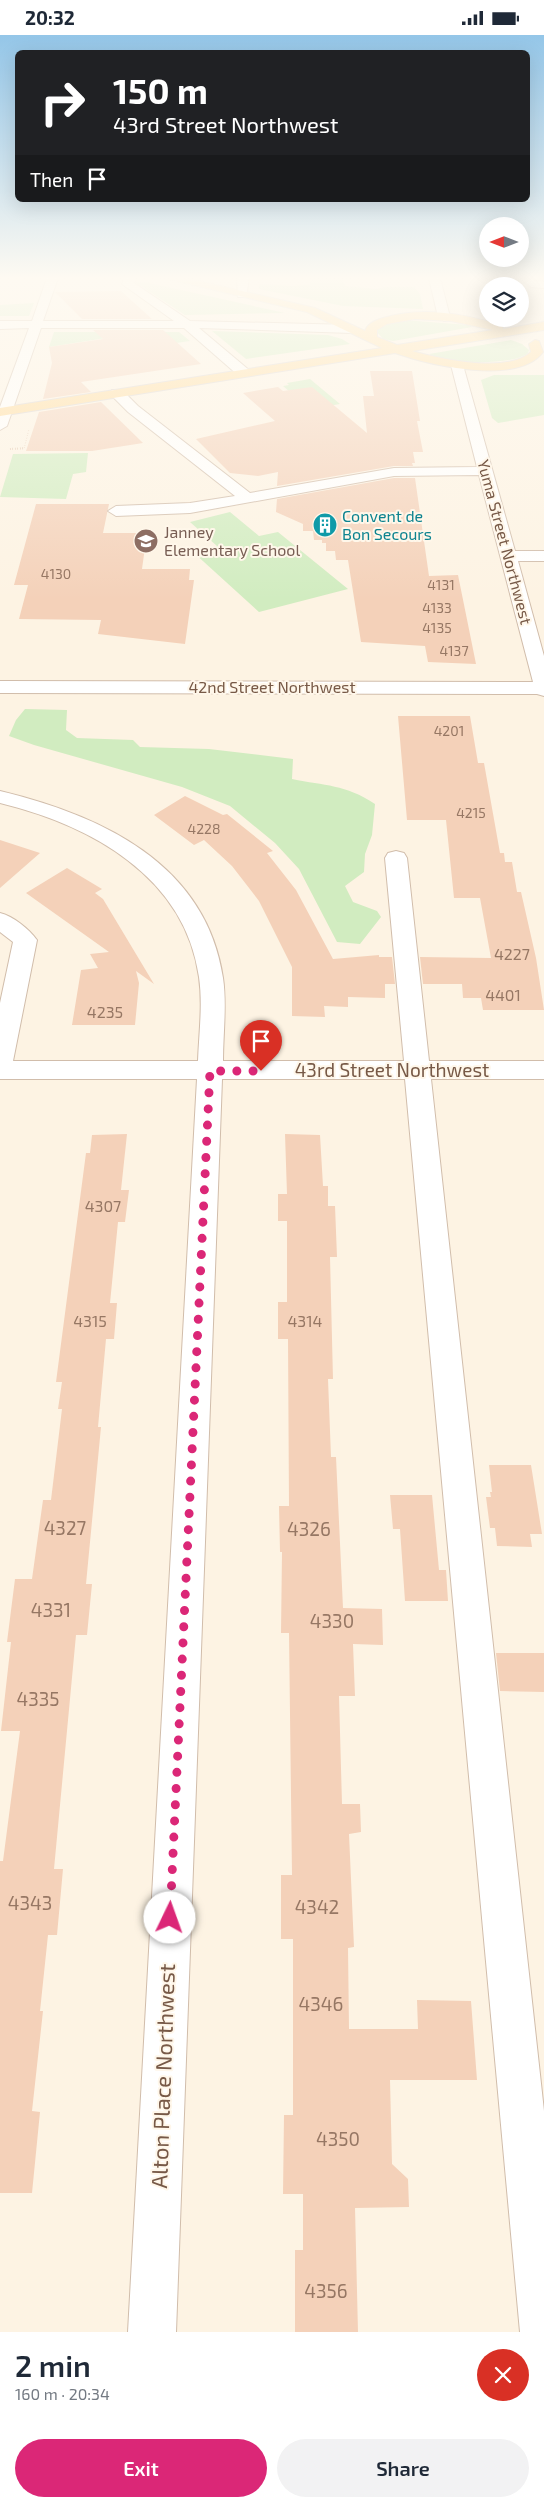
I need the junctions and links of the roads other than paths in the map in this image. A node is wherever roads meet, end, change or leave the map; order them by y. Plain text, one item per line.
1 (11, 385) edge
2 (167, 385) edge
3 (462, 385) edge
4 (117, 393) junction
5 (3, 411) edge
6 (0, 425) edge
7 (486, 471) junction
8 (246, 497) junction
9 (116, 511) dead end
10 (509, 556) junction
11 (544, 556) edge
12 (0, 687) edge
13 (544, 689) edge
14 (0, 797) edge
15 (396, 858) dead end
16 (0, 920) edge
17 (0, 1063) edge
18 (0, 1071) edge
19 (210, 1071) junction
20 (417, 1071) junction
21 (544, 1071) edge
22 (152, 2332) edge
23 (544, 2332) edge

1 - 5 street
2 - 4 main road
3 - 7 street, Yuma Street Northwest
4 - 5 main road
4 - 8 street
5 - 6 street
7 - 8 street
7 - 10 street, Yuma Street Northwest
8 - 9 street
10 - 11 street
10 - 13 street, Yuma Street Northwest
12 - 13 street, 42nd Street Northwest
14 - 19 street, Alton Place Northwest
15 - 20 street
16 - 17 street
18 - 19 street, 43rd Street Northwest
19 - 20 street, 43rd Street Northwest
19 - 22 street, Alton Place Northwest
20 - 21 street, 43rd Street Northwest
20 - 23 street

